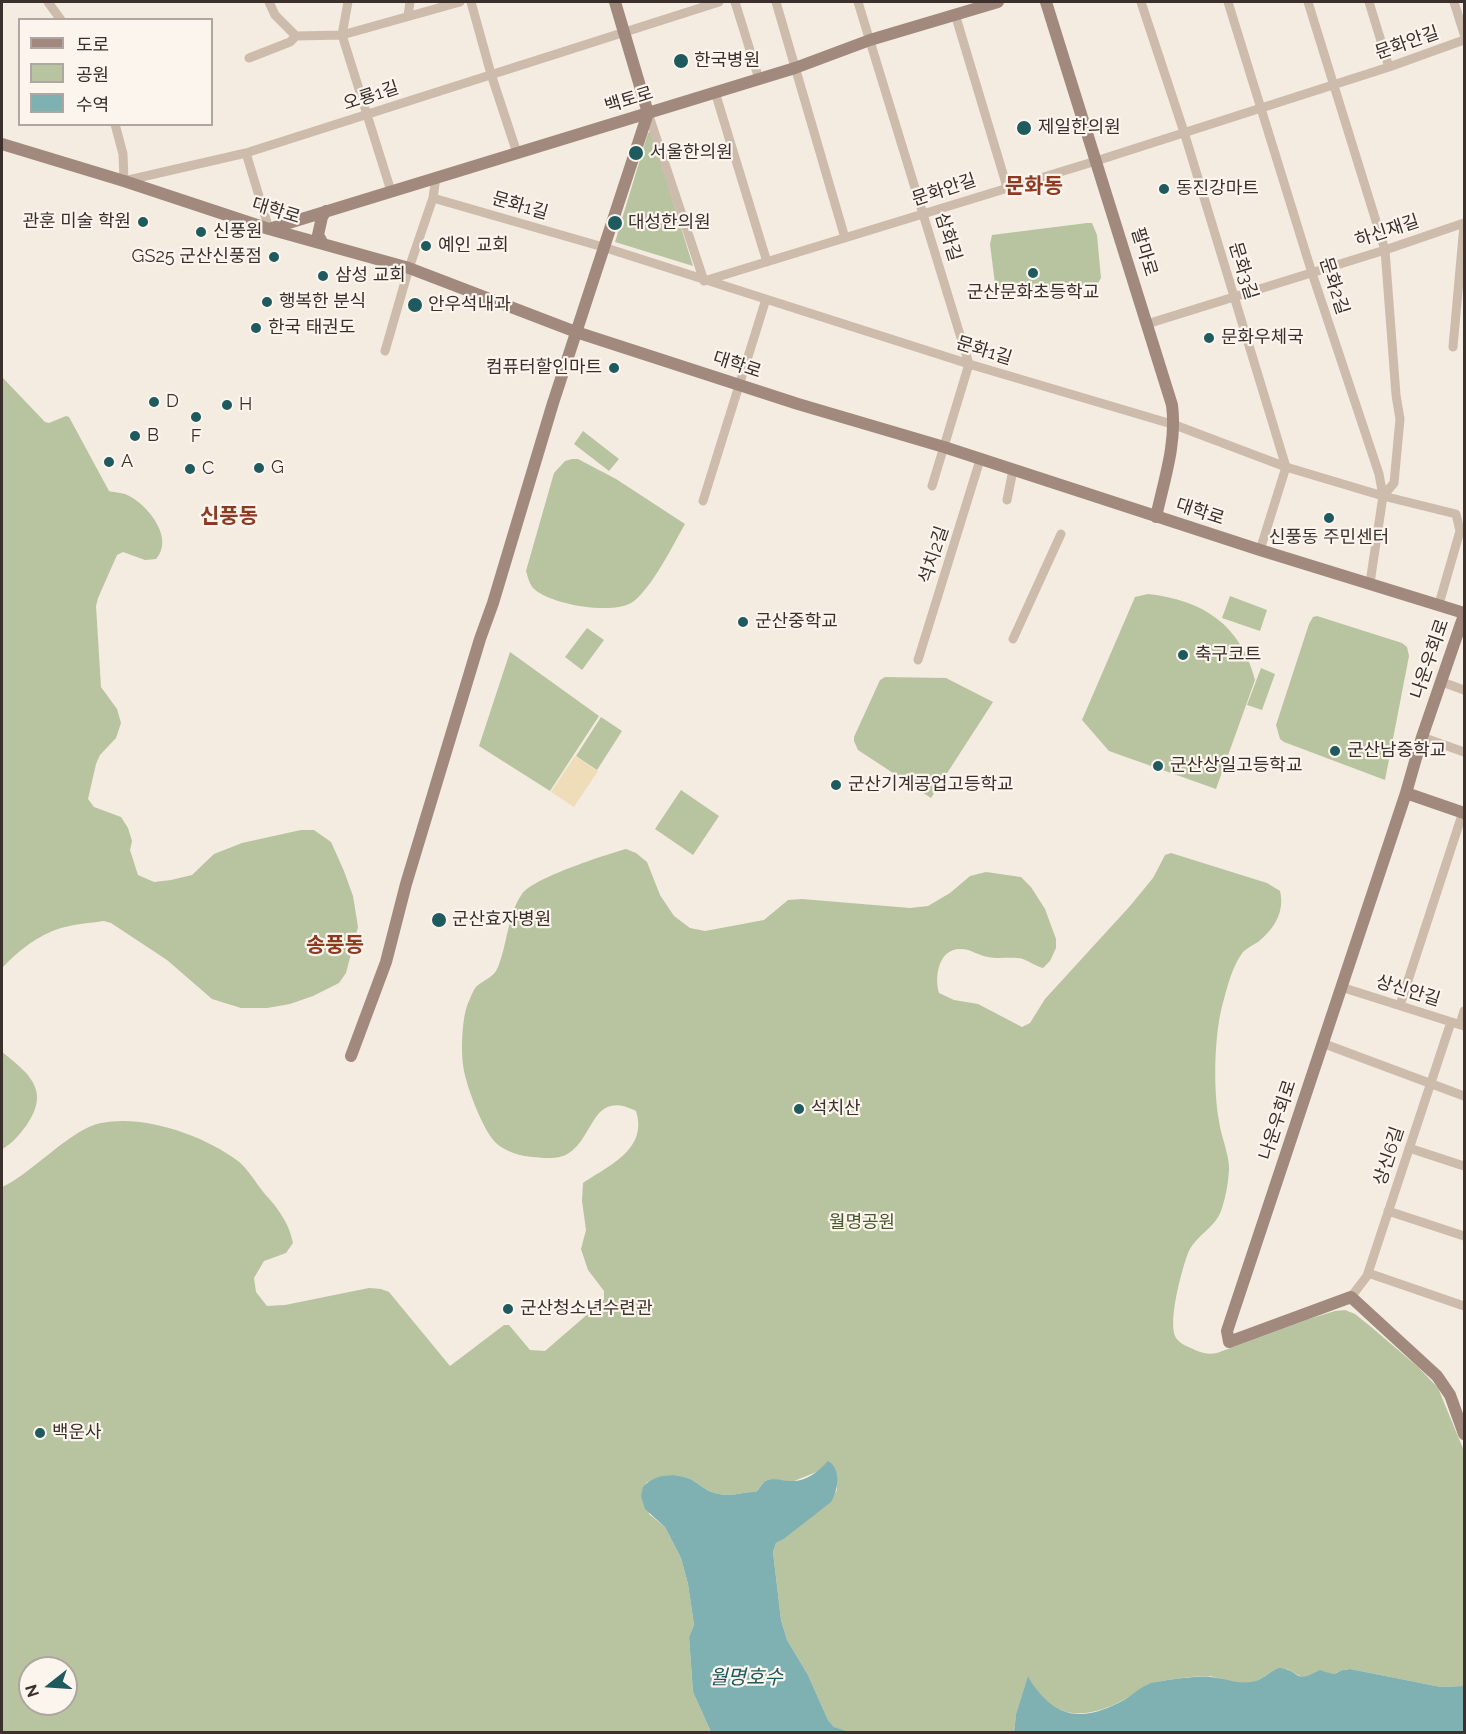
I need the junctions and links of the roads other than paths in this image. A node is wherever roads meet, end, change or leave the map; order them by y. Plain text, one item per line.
1 (48, 2) edge
2 (269, 2) edge
3 (348, 2) edge
4 (410, 2) edge
5 (460, 2) edge
6 (471, 2) edge
7 (615, 2) edge
8 (719, 2) edge
9 (735, 2) edge
10 (777, 2) edge
11 (858, 2) edge
12 (998, 2) edge
13 (1046, 2) edge
14 (1141, 2) edge
15 (1228, 2) edge
16 (1308, 2) edge
17 (1369, 2) edge
18 (1454, 2) edge
19 (701, 4) edge
20 (955, 14) junction
21 (408, 16) junction
22 (60, 18) edge
23 (624, 31) junction
24 (1464, 34) edge
25 (342, 35) junction
26 (296, 36) junction
27 (870, 40) junction
28 (1464, 40) edge
29 (249, 58) dead end
30 (1389, 67) junction
31 (795, 68) junction
32 (491, 74) junction
33 (759, 79) junction
34 (1335, 83) junction
35 (715, 92) junction
36 (1261, 107) junction
37 (648, 113) junction
38 (368, 115) junction
39 (116, 126) edge
40 (1184, 132) junction
41 (2, 144) edge
42 (246, 153) junction
43 (517, 153) junction
44 (1096, 161) junction
45 (436, 177) junction
46 (124, 181) junction
47 (1007, 187) junction
48 (392, 191) junction
49 (433, 198) junction
50 (326, 211) junction
51 (924, 214) junction
52 (1464, 224) edge
53 (269, 229) junction
54 (845, 238) junction
55 (323, 244) junction
56 (603, 247) junction
57 (1384, 250) junction
58 (767, 262) junction
59 (409, 268) junction
60 (1312, 273) junction
61 (704, 281) junction
62 (1233, 297) junction
63 (766, 299) junction
64 (1147, 324) junction
65 (576, 332) junction
66 (1453, 347) dead end
67 (385, 351) dead end
68 (969, 364) junction
69 (740, 384) junction
70 (1174, 425) junction
71 (944, 447) junction
72 (980, 460) junction
73 (1286, 467) junction
74 (1013, 470) junction
75 (932, 486) dead end
76 (1383, 496) junction
77 (1007, 500) dead end
78 (703, 501) dead end
79 (1156, 517) junction
80 (1061, 534) dead end
81 (1260, 550) junction
82 (1370, 583) junction
83 (1439, 604) junction
84 (1464, 614) edge
85 (1013, 639) dead end
86 (918, 660) dead end
87 (1442, 682) junction
88 (1464, 690) edge
89 (1422, 737) junction
90 (1464, 752) edge
91 (1406, 793) junction
92 (1463, 812) edge
93 (1341, 987) junction
94 (1400, 1005) junction
95 (1464, 1011) edge
96 (1459, 1024) edge
97 (1322, 1044) junction
98 (351, 1056) dead end
99 (1430, 1085) junction
100 (1464, 1096) edge
101 (1409, 1148) junction
102 (1464, 1166) edge
103 (1388, 1211) junction
104 (1464, 1236) edge
105 (1368, 1273) junction
106 (1352, 1297) junction
107 (1464, 1306) edge
108 (1464, 1428) edge

1 - 22 street
2 - 26 street
3 - 25 street
4 - 21 street
5 - 21 street
6 - 32 street
7 - 23 street
8 - 19 street, 오룡1길
9 - 33 street
10 - 31 street
11 - 27 street, 삼화길
12 - 20 street, 백토로
13 - 44 street, 팔마로
14 - 40 street, 문화3길
15 - 36 street, 문화2길
16 - 34 street
17 - 30 street
18 - 24 street
19 - 23 street, 오룡1길
20 - 27 street, 백토로
20 - 47 street
21 - 25 street
23 - 32 street, 오룡1길
23 - 37 street
25 - 26 street
25 - 38 street
26 - 29 street
27 - 31 street, 백토로
27 - 51 street, 삼화길
28 - 30 street, 문화안길
30 - 34 street, 문화안길
31 - 33 street, 백토로
31 - 54 street
32 - 38 street, 오룡1길
32 - 43 street
33 - 35 street, 백토로
34 - 36 street, 문화안길
34 - 57 street
35 - 37 street, 백토로
35 - 58 street
36 - 40 street, 문화안길
36 - 60 street, 문화2길
37 - 43 street, 백토로
37 - 56 street
37 - 61 street
38 - 42 street, 오룡1길
38 - 48 street
39 - 46 street
40 - 44 street, 문화안길
40 - 62 street, 문화3길
41 - 46 street, 대학로
42 - 46 street, 오룡1길
42 - 53 street
43 - 45 street, 백토로
44 - 47 street, 문화안길
44 - 64 street, 팔마로
45 - 48 street, 백토로
45 - 49 street
46 - 53 street, 대학로
47 - 51 street, 문화안길
48 - 50 street, 백토로
49 - 56 street, 문화1길
49 - 59 street
50 - 53 street, 백토로
50 - 55 street
51 - 54 street, 문화안길
51 - 68 street, 삼화길
52 - 57 street, 하신재길
52 - 66 street
53 - 55 street, 대학로
54 - 58 street, 문화안길
55 - 59 street, 대학로
56 - 61 street, 문화1길
56 - 65 street
57 - 60 street, 하신재길
57 - 76 street
58 - 61 street, 문화안길
59 - 65 street, 대학로
59 - 67 street
60 - 62 street, 하신재길
60 - 76 street, 문화2길
61 - 63 street, 문화1길
62 - 64 street, 하신재길
62 - 73 street, 문화3길
63 - 68 street, 문화1길
63 - 69 street
64 - 70 street, 팔마로
65 - 69 street, 대학로
65 - 98 street
68 - 70 street, 문화1길
68 - 71 street
69 - 71 street, 대학로
69 - 78 street
70 - 73 street, 문화1길
70 - 79 street, 팔마로
71 - 72 street, 대학로
71 - 75 street
72 - 74 street, 대학로
72 - 86 street, 석치2길
73 - 76 street, 문화1길
73 - 81 street
74 - 77 street
74 - 79 street, 대학로
76 - 82 street, 문화2길
76 - 83 street, 문화1길
79 - 81 street, 대학로
80 - 85 street
81 - 82 street, 대학로
82 - 83 street, 대학로
83 - 84 street, 대학로
84 - 87 street, 나운우회로
87 - 88 street
87 - 89 street, 나운우회로
89 - 90 street
89 - 91 street, 나운우회로
91 - 92 street
91 - 93 street, 나운우회로
92 - 94 street
93 - 94 street, 상신안길
93 - 97 street, 나운우회로
94 - 96 street, 상신안길
95 - 96 street, 상신6길
96 - 99 street, 상신6길
97 - 99 street
97 - 106 street, 나운우회로
99 - 100 street
99 - 101 street, 상신6길
101 - 102 street
101 - 103 street, 상신6길
103 - 104 street
103 - 105 street, 상신6길
105 - 106 street, 상신6길
105 - 107 street
106 - 108 street

